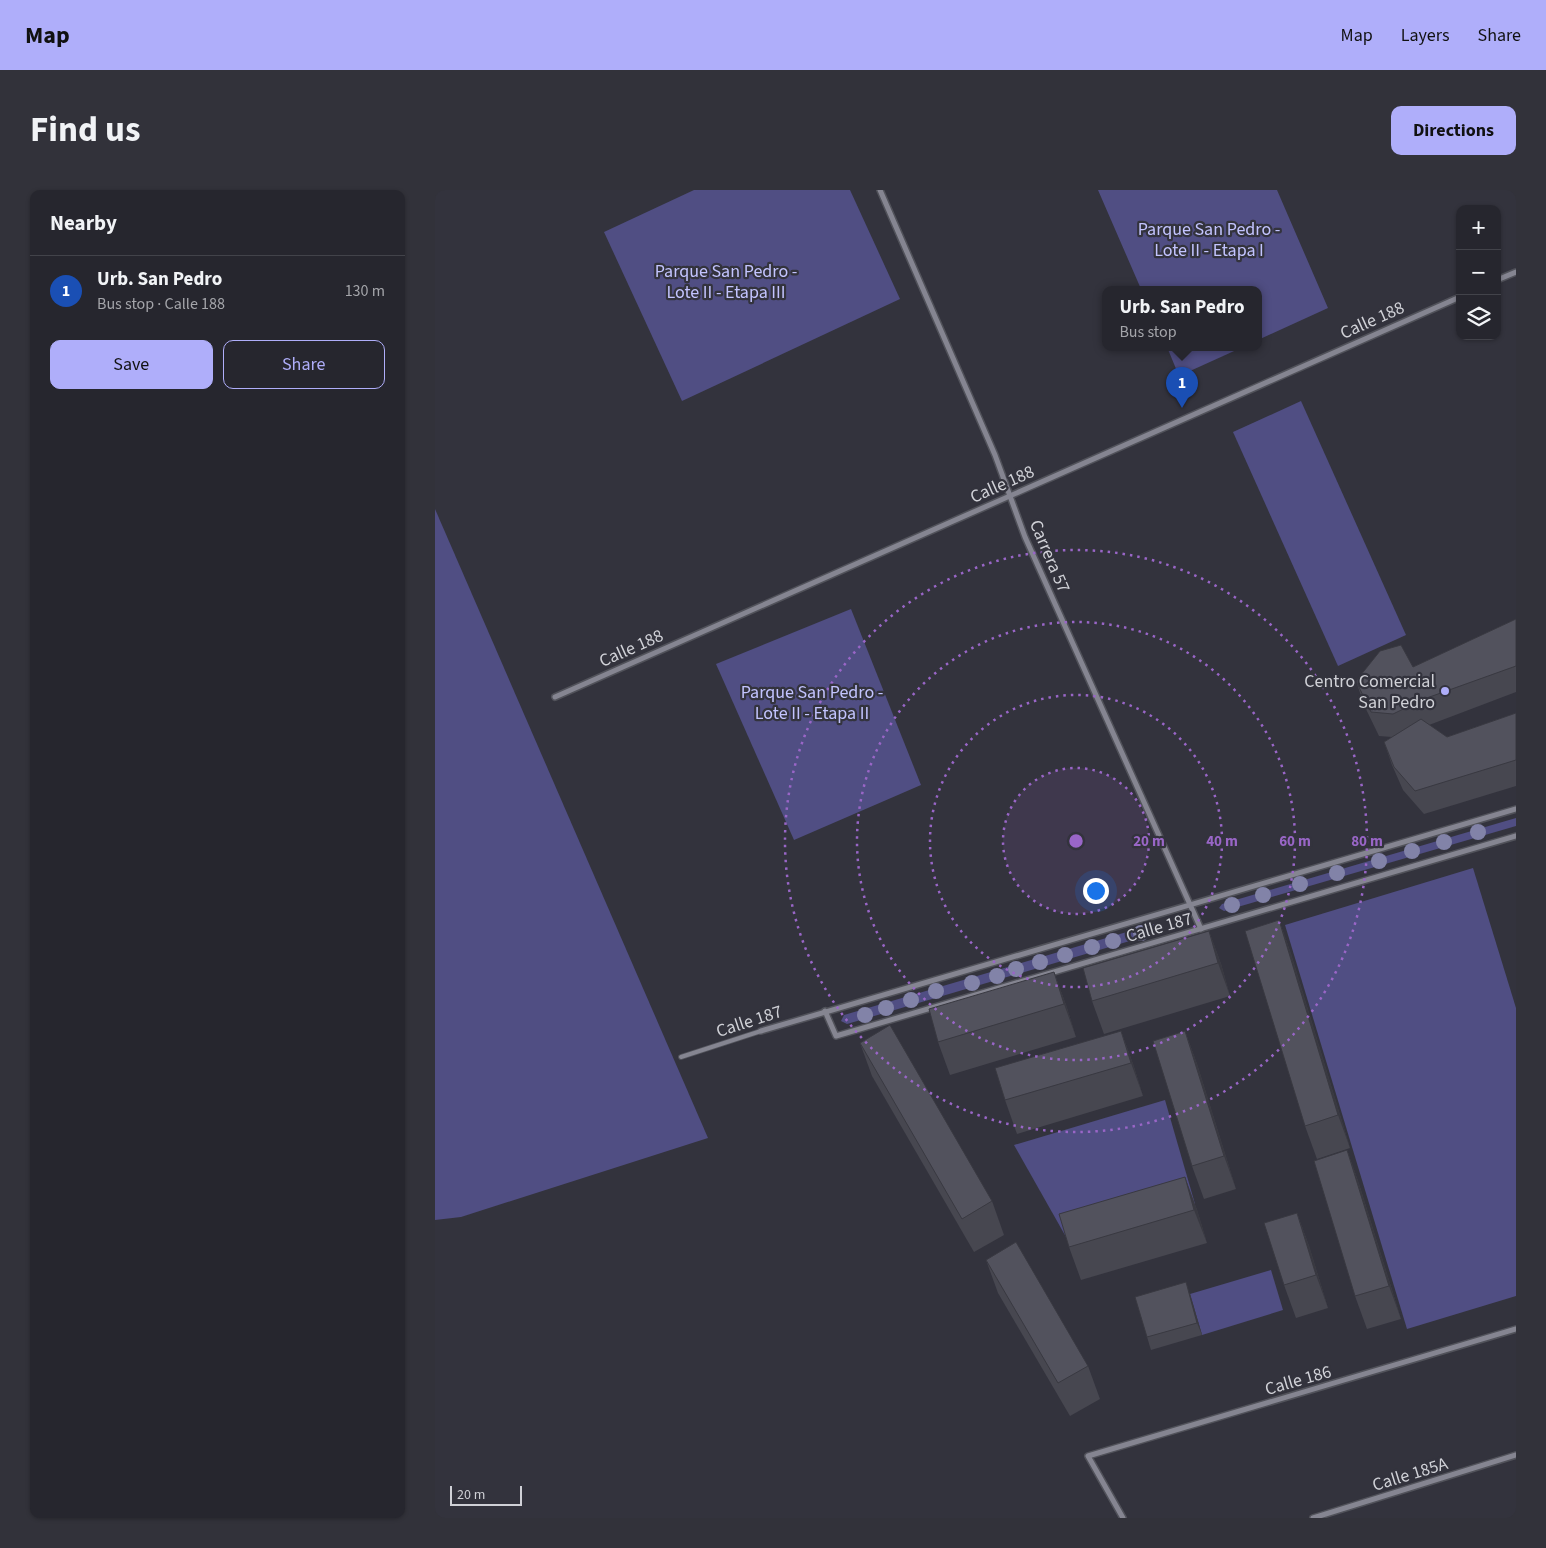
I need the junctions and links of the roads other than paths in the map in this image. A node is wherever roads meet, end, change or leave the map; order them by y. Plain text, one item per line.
1 (880, 190) edge
2 (1516, 272) edge
3 (1501, 278) edge
4 (1456, 299) edge
5 (1010, 496) junction
6 (555, 697) dead end
7 (1516, 808) edge
8 (1516, 836) edge
9 (1190, 904) junction
10 (1201, 929) junction
11 (825, 1011) junction
12 (761, 1031) joint
13 (681, 1057) dead end
14 (1516, 1331) edge
15 (1516, 1455) edge
16 (1123, 1518) edge
17 (1313, 1518) edge

1 - 5 street, Carrera 57
2 - 3 street
4 - 5 street, Calle 188
5 - 6 street, Calle 188
5 - 9 street, Carrera 57
7 - 9 street, Calle 187
8 - 10 street, Calle 187
9 - 10 street, Carrera 57
9 - 11 street, Calle 187
10 - 11 street, Calle 187
11 - 12 street, Calle 187
12 - 13 lane, Calle 187
14 - 16 street, Calle 186
15 - 17 street, Calle 185A

